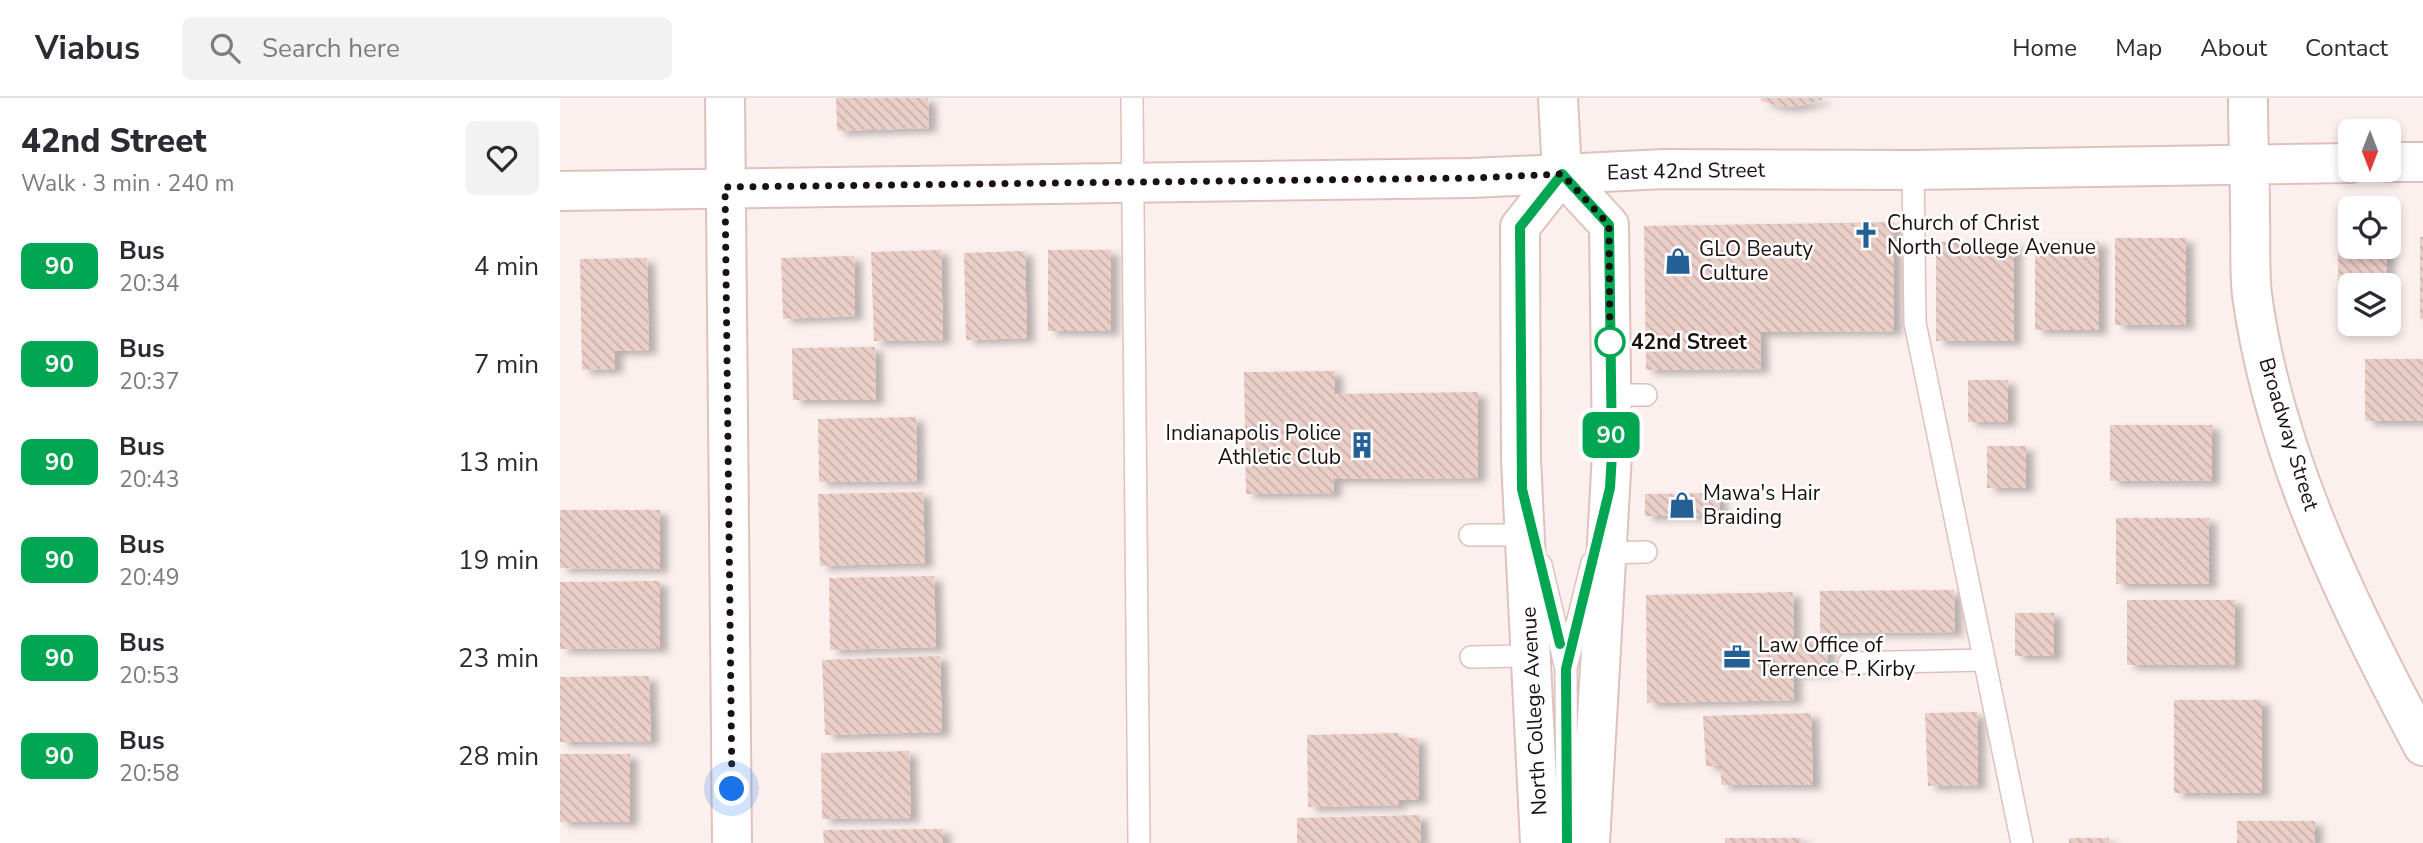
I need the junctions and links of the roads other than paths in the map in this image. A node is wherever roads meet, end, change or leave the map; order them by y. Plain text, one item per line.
1 (725, 98) edge
2 (1132, 98) edge
3 (1558, 98) edge
4 (2248, 98) edge
5 (2401, 162) edge
6 (2423, 162) edge
7 (2338, 163) edge
8 (2249, 165) junction
9 (1913, 170) junction
10 (1562, 174) junction
11 (1132, 181) junction
12 (725, 187) junction
13 (560, 191) edge
14 (1610, 488) junction
15 (1522, 489) junction
16 (1524, 534) junction
17 (1470, 535) dead end
18 (1646, 552) dead end
19 (1606, 553) junction
20 (1531, 656) junction
21 (1471, 657) dead end
22 (1984, 660) junction
23 (1849, 663) dead end
24 (1566, 669) junction
25 (2423, 746) edge
26 (732, 843) edge
27 (1139, 843) edge
28 (1540, 843) edge
29 (1567, 843) edge
30 (1590, 843) edge
31 (2022, 843) edge

1 - 12 street
2 - 11 lane
3 - 10 street
4 - 8 street, Broadway Street
5 - 6 street
7 - 8 street, East 42nd Street
8 - 9 street, East 42nd Street
8 - 25 street, Broadway Street
9 - 10 street, East 42nd Street
9 - 22 lane
10 - 11 street, East 42nd Street
10 - 14 street
10 - 15 street, North College Avenue
11 - 12 street, East 42nd Street
11 - 27 lane
12 - 13 street, East 42nd Street
12 - 26 street
14 - 19 street
14 - 24 lane
15 - 16 street, North College Avenue
15 - 24 lane
16 - 17 lane
16 - 20 street, North College Avenue
18 - 19 lane
19 - 30 street
20 - 21 lane
20 - 28 street, North College Avenue
22 - 23 lane
22 - 31 lane
24 - 29 lane, North College Avenue

